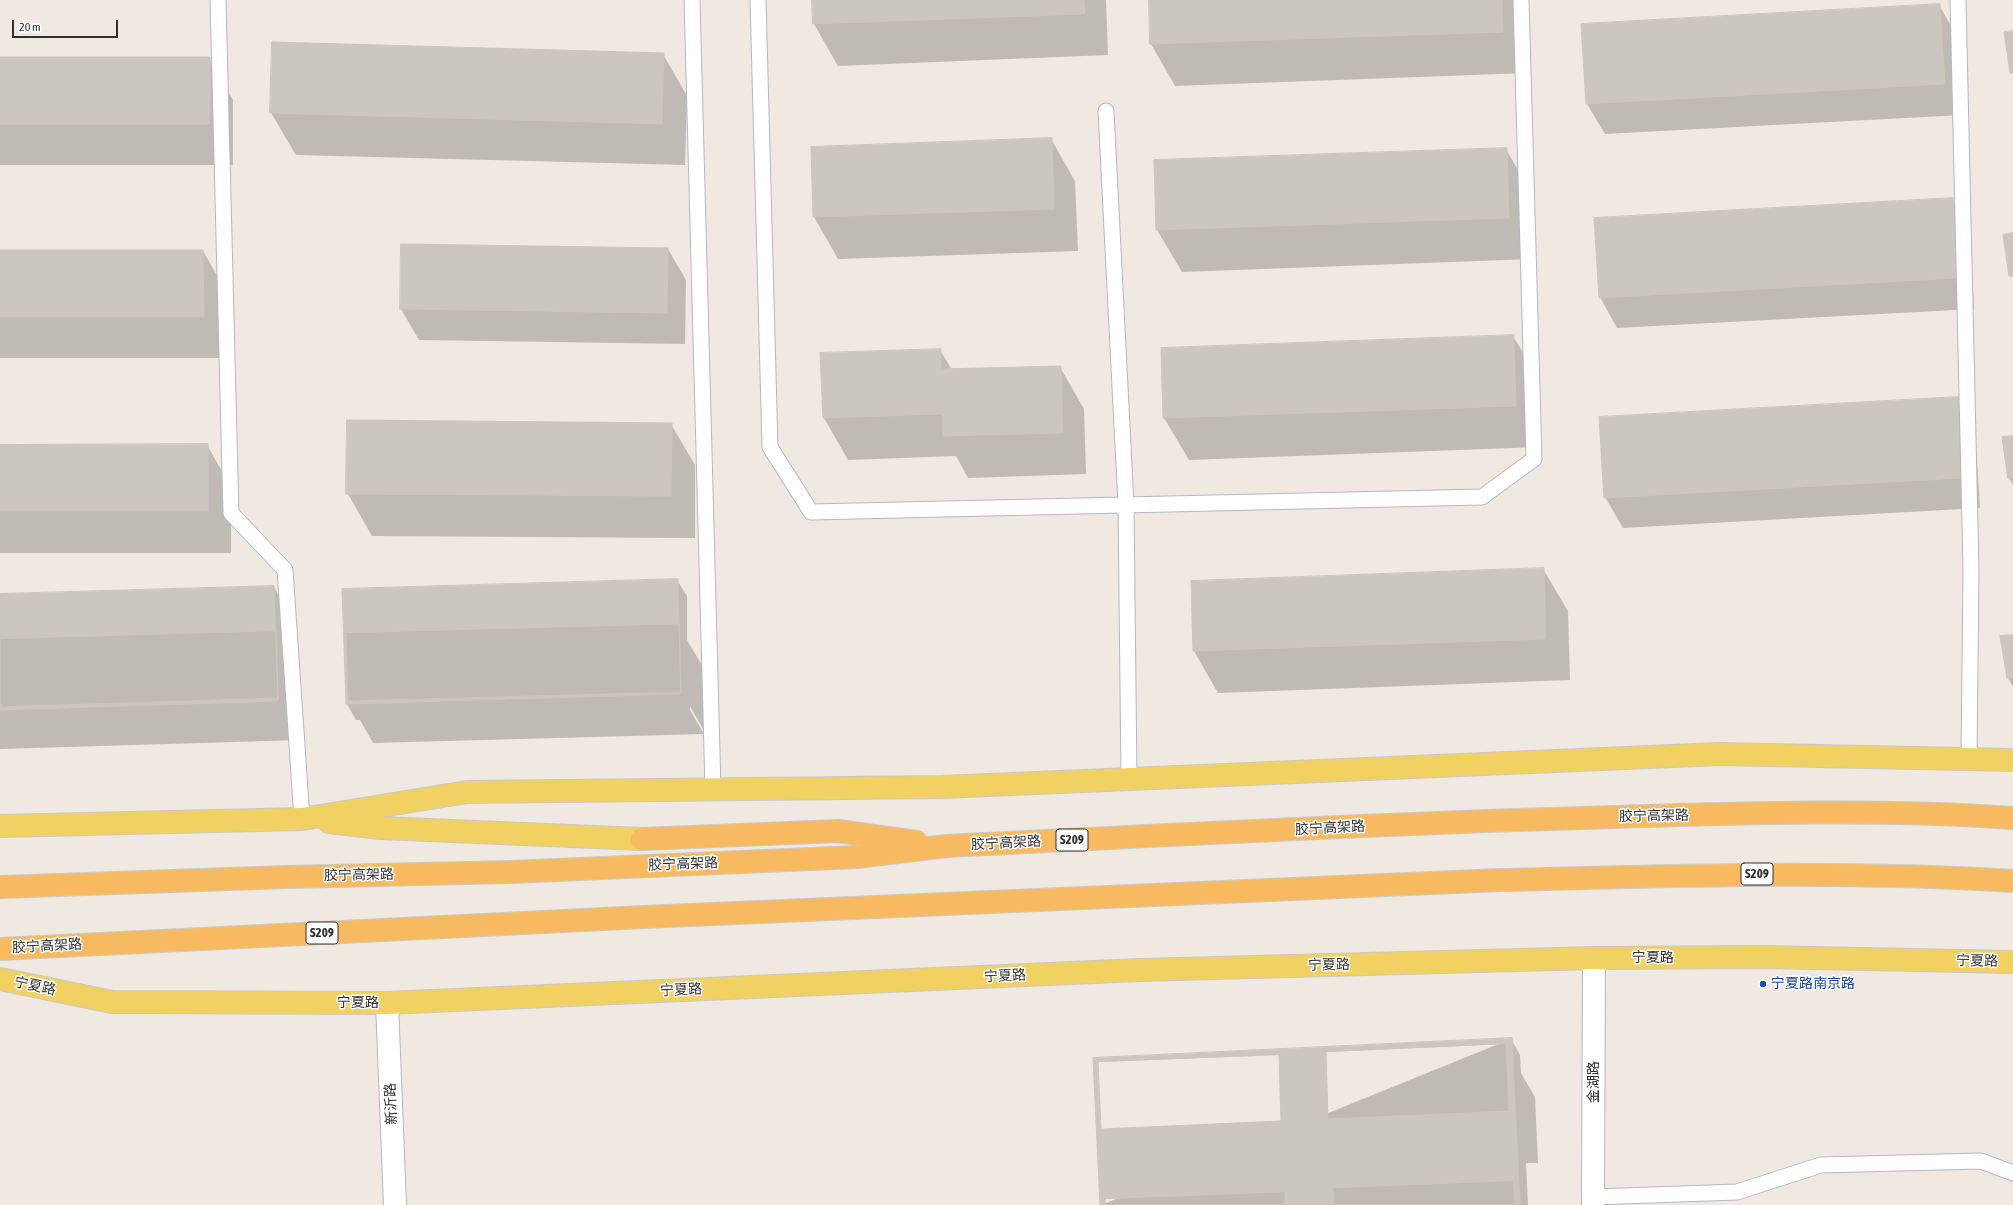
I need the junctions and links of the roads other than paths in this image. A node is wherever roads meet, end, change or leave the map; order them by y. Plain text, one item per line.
1 (218, 0) edge
2 (692, 0) edge
3 (758, 0) edge
4 (1521, 0) edge
5 (1958, 0) edge
6 (1106, 112) dead end
7 (1126, 505) junction
8 (1969, 759) junction
9 (2013, 760) edge
10 (1129, 779) junction
11 (713, 789) junction
12 (2013, 818) edge
13 (302, 819) junction
14 (0, 826) edge
15 (642, 838) joint
16 (947, 846) junction
17 (2013, 881) edge
18 (0, 887) edge
19 (0, 949) edge
20 (1594, 958) junction
21 (2013, 962) edge
22 (0, 979) edge
23 (387, 1003) junction
24 (2013, 1173) edge
25 (1734, 1198) edge
26 (1593, 1201) edge
27 (395, 1205) edge

1 - 13 lane
2 - 11 lane
3 - 7 lane
4 - 7 lane
5 - 8 lane
6 - 7 lane
7 - 10 lane
8 - 9 main road
8 - 10 main road
10 - 11 main road
11 - 13 main road
12 - 16 highway, 胶宁高架路 / S209
13 - 14 main road
13 - 15 main road
15 - 16 highway
16 - 18 highway, 胶宁高架路 / S209
17 - 19 highway, 胶宁高架路 / S209, bridge
20 - 21 main road, 宁夏路
20 - 23 main road, 宁夏路
20 - 26 street, 金湖路
22 - 23 main road, 宁夏路
23 - 27 street, 新沂路
24 - 25 lane
25 - 26 lane

